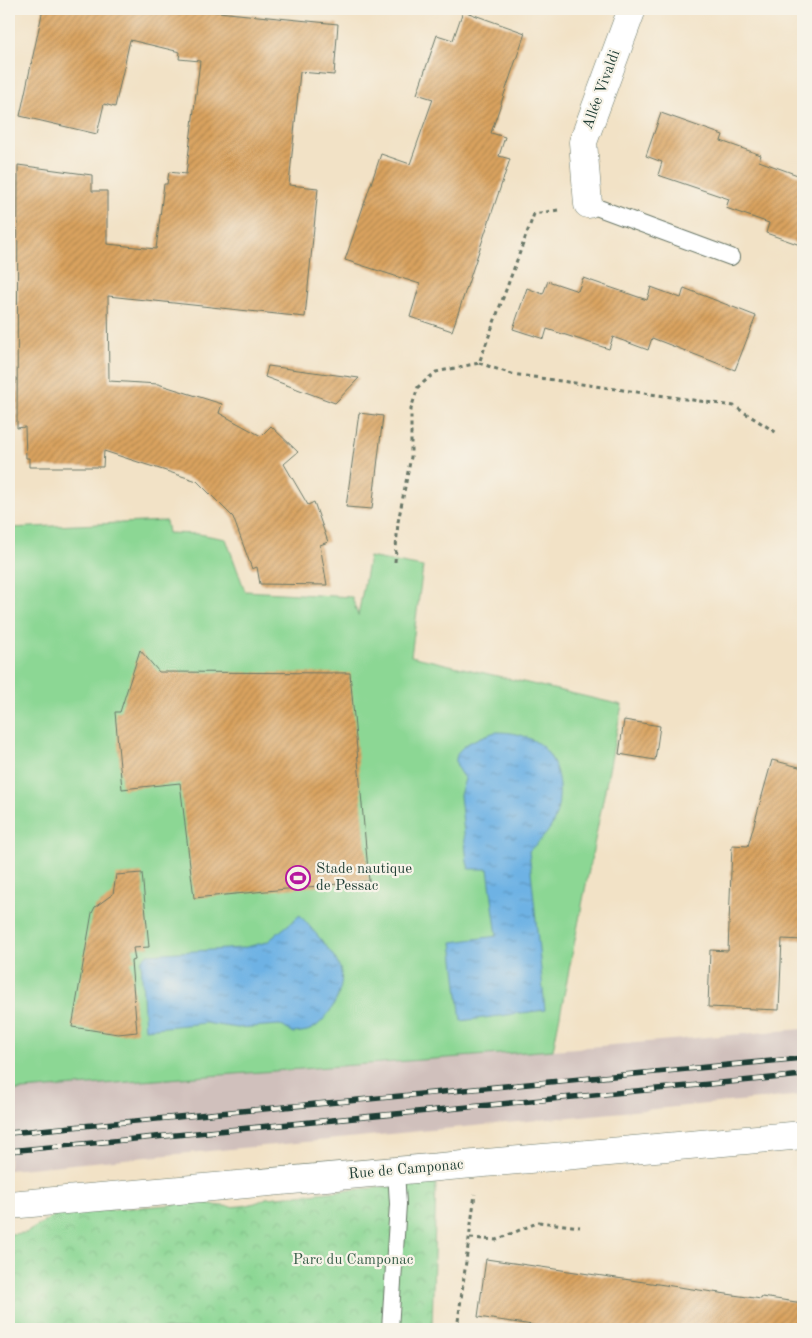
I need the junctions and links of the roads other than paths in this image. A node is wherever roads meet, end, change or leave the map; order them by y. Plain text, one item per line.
1 (632, 9) edge
2 (588, 204) joint
3 (731, 257) dead end
4 (803, 1135) edge
5 (396, 1171) junction
6 (9, 1205) edge
7 (390, 1329) edge

1 - 2 street, Allée Vivaldi
2 - 3 lane
4 - 5 street, Rue de Camponac
5 - 6 street, Rue de Camponac
5 - 7 lane

